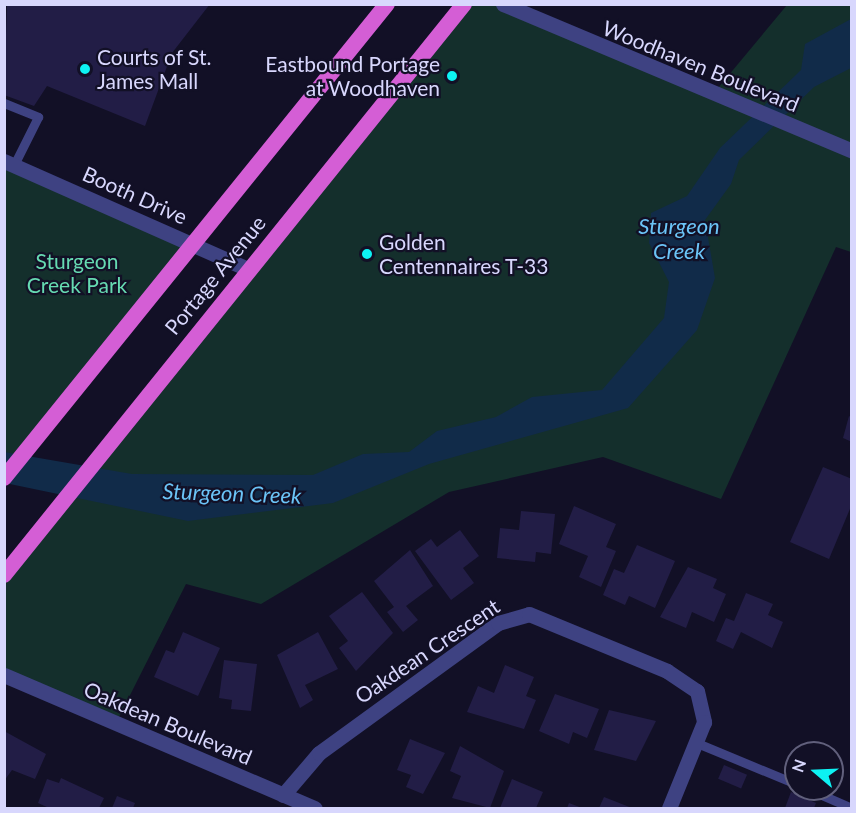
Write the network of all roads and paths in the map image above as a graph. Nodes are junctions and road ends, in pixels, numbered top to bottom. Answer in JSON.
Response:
{"nodes":[{"id":1,"x":387,"y":4,"type":"edge"},
{"id":2,"x":464,"y":4,"type":"edge"},
{"id":3,"x":503,"y":4,"type":"edge"},
{"id":4,"x":4,"y":103,"type":"edge"},
{"id":5,"x":852,"y":151,"type":"edge"},
{"id":6,"x":9,"y":163,"type":"edge"},
{"id":7,"x":195,"y":244,"type":"junction"},
{"id":8,"x":248,"y":270,"type":"junction"},
{"id":9,"x":4,"y":478,"type":"edge"},
{"id":10,"x":5,"y":574,"type":"edge"},
{"id":11,"x":4,"y":675,"type":"edge"},
{"id":12,"x":697,"y":743,"type":"junction"},
{"id":13,"x":784,"y":779,"type":"edge"},
{"id":14,"x":283,"y":795,"type":"junction"},
{"id":15,"x":836,"y":801,"type":"edge"},
{"id":16,"x":315,"y":808,"type":"edge"},
{"id":17,"x":669,"y":808,"type":"edge"},
{"id":18,"x":852,"y":808,"type":"edge"}],
"edges":[{"from":1,"to":7,"type":"highway","name":"Portage Avenue"},
{"from":2,"to":8,"type":"highway","name":"Portage Avenue"},
{"from":3,"to":5,"type":"street","name":"Woodhaven Boulevard"},
{"from":4,"to":6,"type":"lane"},
{"from":6,"to":7,"type":"street","name":"Booth Drive"},
{"from":7,"to":8,"type":"street","name":"Booth Drive"},
{"from":7,"to":9,"type":"highway","name":"Portage Avenue"},
{"from":8,"to":10,"type":"highway","name":"Portage Avenue"},
{"from":11,"to":14,"type":"street","name":"Oakdean Boulevard"},
{"from":12,"to":13,"type":"lane"},
{"from":12,"to":14,"type":"street","name":"Oakdean Crescent"},
{"from":12,"to":17,"type":"street","name":"Oakdean Crescent"},
{"from":14,"to":16,"type":"street","name":"Oakdean Boulevard"},
{"from":15,"to":18,"type":"lane"}]}
